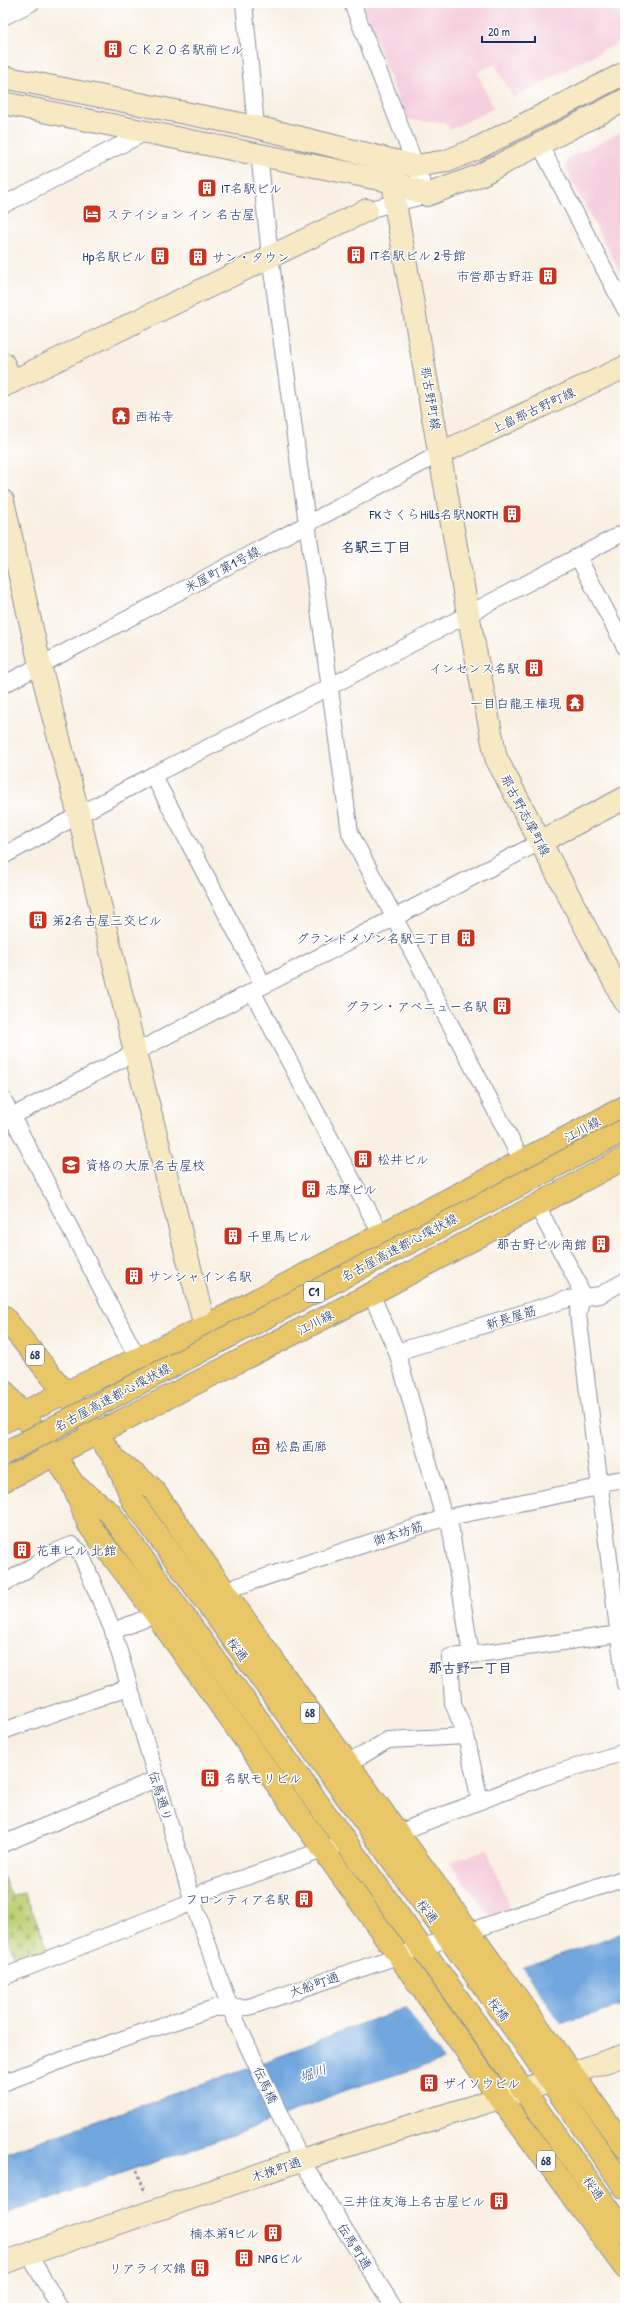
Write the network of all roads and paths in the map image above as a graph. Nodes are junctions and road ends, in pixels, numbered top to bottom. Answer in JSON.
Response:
{"nodes":[{"id":1,"x":30,"y":3,"type":"edge"},
{"id":2,"x":244,"y":3,"type":"edge"},
{"id":3,"x":352,"y":3,"type":"edge"},
{"id":4,"x":3,"y":17,"type":"edge"},
{"id":5,"x":625,"y":73,"type":"edge"},
{"id":6,"x":3,"y":77,"type":"edge"},
{"id":7,"x":625,"y":100,"type":"edge"},
{"id":8,"x":3,"y":103,"type":"edge"},
{"id":9,"x":256,"y":127,"type":"junction"},
{"id":10,"x":146,"y":132,"type":"junction"},
{"id":11,"x":539,"y":143,"type":"junction"},
{"id":12,"x":259,"y":153,"type":"junction"},
{"id":13,"x":415,"y":166,"type":"junction"},
{"id":14,"x":394,"y":192,"type":"junction"},
{"id":15,"x":427,"y":195,"type":"junction"},
{"id":16,"x":3,"y":205,"type":"edge"},
{"id":17,"x":367,"y":210,"type":"joint"},
{"id":18,"x":270,"y":256,"type":"junction"},
{"id":19,"x":625,"y":309,"type":"edge"},
{"id":20,"x":625,"y":367,"type":"edge"},
{"id":21,"x":6,"y":377,"type":"edge"},
{"id":22,"x":441,"y":453,"type":"junction"},
{"id":23,"x":3,"y":502,"type":"edge"},
{"id":24,"x":308,"y":523,"type":"junction"},
{"id":25,"x":625,"y":532,"type":"edge"},
{"id":26,"x":578,"y":558,"type":"junction"},
{"id":27,"x":468,"y":614,"type":"junction"},
{"id":28,"x":625,"y":647,"type":"edge"},
{"id":29,"x":40,"y":665,"type":"junction"},
{"id":30,"x":3,"y":684,"type":"edge"},
{"id":31,"x":329,"y":687,"type":"junction"},
{"id":32,"x":153,"y":775,"type":"junction"},
{"id":33,"x":625,"y":798,"type":"edge"},
{"id":34,"x":79,"y":816,"type":"junction"},
{"id":35,"x":540,"y":842,"type":"junction"},
{"id":36,"x":3,"y":856,"type":"edge"},
{"id":37,"x":394,"y":917,"type":"junction"},
{"id":38,"x":257,"y":988,"type":"junction"},
{"id":39,"x":625,"y":1002,"type":"edge"},
{"id":40,"x":135,"y":1052,"type":"junction"},
{"id":41,"x":3,"y":1099,"type":"edge"},
{"id":42,"x":625,"y":1107,"type":"edge"},
{"id":43,"x":8,"y":1118,"type":"edge"},
{"id":44,"x":625,"y":1130,"type":"edge"},
{"id":45,"x":625,"y":1158,"type":"edge"},
{"id":46,"x":522,"y":1161,"type":"junction"},
{"id":47,"x":536,"y":1204,"type":"junction"},
{"id":48,"x":382,"y":1236,"type":"junction"},
{"id":49,"x":625,"y":1281,"type":"edge"},
{"id":50,"x":370,"y":1294,"type":"junction"},
{"id":51,"x":582,"y":1297,"type":"junction"},
{"id":52,"x":3,"y":1316,"type":"edge"},
{"id":53,"x":205,"y":1327,"type":"junction"},
{"id":54,"x":397,"y":1352,"type":"junction"},
{"id":55,"x":138,"y":1359,"type":"junction"},
{"id":56,"x":3,"y":1390,"type":"edge"},
{"id":57,"x":66,"y":1394,"type":"junction"},
{"id":58,"x":9,"y":1414,"type":"edge"},
{"id":59,"x":95,"y":1433,"type":"junction"},
{"id":60,"x":3,"y":1454,"type":"edge"},
{"id":61,"x":54,"y":1454,"type":"junction"},
{"id":62,"x":116,"y":1460,"type":"junction"},
{"id":63,"x":3,"y":1480,"type":"edge"},
{"id":64,"x":625,"y":1480,"type":"edge"},
{"id":65,"x":73,"y":1484,"type":"junction"},
{"id":66,"x":599,"y":1485,"type":"junction"},
{"id":67,"x":444,"y":1518,"type":"junction"},
{"id":68,"x":3,"y":1584,"type":"edge"},
{"id":69,"x":224,"y":1591,"type":"junction"},
{"id":70,"x":202,"y":1598,"type":"junction"},
{"id":71,"x":177,"y":1606,"type":"junction"},
{"id":72,"x":621,"y":1614,"type":"edge"},
{"id":73,"x":156,"y":1615,"type":"junction"},
{"id":74,"x":113,"y":1631,"type":"junction"},
{"id":75,"x":618,"y":1634,"type":"junction"},
{"id":76,"x":471,"y":1655,"type":"junction"},
{"id":77,"x":625,"y":1684,"type":"edge"},
{"id":78,"x":129,"y":1687,"type":"junction"},
{"id":79,"x":3,"y":1731,"type":"edge"},
{"id":80,"x":466,"y":1736,"type":"junction"},
{"id":81,"x":625,"y":1752,"type":"edge"},
{"id":82,"x":346,"y":1762,"type":"junction"},
{"id":83,"x":326,"y":1770,"type":"junction"},
{"id":84,"x":156,"y":1779,"type":"junction"},
{"id":85,"x":480,"y":1801,"type":"junction"},
{"id":86,"x":398,"y":1834,"type":"junction"},
{"id":87,"x":346,"y":1842,"type":"junction"},
{"id":88,"x":3,"y":1844,"type":"edge"},
{"id":89,"x":379,"y":1844,"type":"junction"},
{"id":90,"x":323,"y":1851,"type":"junction"},
{"id":91,"x":625,"y":1878,"type":"edge"},
{"id":92,"x":193,"y":1902,"type":"junction"},
{"id":93,"x":469,"y":1931,"type":"junction"},
{"id":94,"x":447,"y":1938,"type":"junction"},
{"id":95,"x":422,"y":1946,"type":"junction"},
{"id":96,"x":398,"y":1955,"type":"junction"},
{"id":97,"x":3,"y":1977,"type":"edge"},
{"id":98,"x":478,"y":1980,"type":"joint"},
{"id":99,"x":452,"y":1989,"type":"joint"},
{"id":100,"x":230,"y":2008,"type":"junction"},
{"id":101,"x":521,"y":2038,"type":"joint"},
{"id":102,"x":493,"y":2046,"type":"joint"},
{"id":103,"x":249,"y":2050,"type":"joint"},
{"id":104,"x":625,"y":2055,"type":"edge"},
{"id":105,"x":572,"y":2072,"type":"junction"},
{"id":106,"x":550,"y":2080,"type":"junction"},
{"id":107,"x":3,"y":2083,"type":"edge"},
{"id":108,"x":523,"y":2090,"type":"junction"},
{"id":109,"x":499,"y":2098,"type":"junction"},
{"id":110,"x":283,"y":2121,"type":"joint"},
{"id":111,"x":625,"y":2147,"type":"edge"},
{"id":112,"x":301,"y":2160,"type":"junction"},
{"id":113,"x":138,"y":2170,"type":"dead end"},
{"id":114,"x":625,"y":2188,"type":"edge"},
{"id":115,"x":146,"y":2197,"type":"dead end"},
{"id":116,"x":625,"y":2232,"type":"edge"},
{"id":117,"x":28,"y":2253,"type":"junction"},
{"id":118,"x":3,"y":2262,"type":"edge"},
{"id":119,"x":625,"y":2268,"type":"edge"},
{"id":120,"x":60,"y":2308,"type":"edge"},
{"id":121,"x":394,"y":2308,"type":"edge"}],
"edges":[{"from":1,"to":4,"type":"street"},
{"from":2,"to":9,"type":"street"},
{"from":3,"to":13,"type":"street"},
{"from":5,"to":13,"type":"street"},
{"from":6,"to":9,"type":"street"},
{"from":7,"to":11,"type":"street"},
{"from":8,"to":10,"type":"street"},
{"from":9,"to":13,"type":"street"},
{"from":10,"to":12,"type":"street"},
{"from":10,"to":16,"type":"street"},
{"from":11,"to":15,"type":"street"},
{"from":11,"to":19,"type":"street"},
{"from":12,"to":14,"type":"street"},
{"from":12,"to":18,"type":"street"},
{"from":13,"to":14,"type":"street"},
{"from":13,"to":15,"type":"street"},
{"from":14,"to":15,"type":"street"},
{"from":14,"to":17,"type":"street"},
{"from":14,"to":22,"type":"street","name":"那古野町線"},
{"from":17,"to":18,"type":"street"},
{"from":18,"to":21,"type":"street"},
{"from":18,"to":24,"type":"street"},
{"from":20,"to":22,"type":"street","name":"上畠那古野町線"},
{"from":22,"to":24,"type":"street","name":"米屋町第1号線"},
{"from":22,"to":27,"type":"street","name":"那古野町線"},
{"from":23,"to":29,"type":"street"},
{"from":24,"to":29,"type":"street","name":"米屋町第1号線"},
{"from":24,"to":31,"type":"street"},
{"from":25,"to":26,"type":"street"},
{"from":26,"to":27,"type":"street"},
{"from":26,"to":28,"type":"street"},
{"from":27,"to":31,"type":"street"},
{"from":27,"to":35,"type":"street","name":"那古野志摩町線"},
{"from":29,"to":30,"type":"street","name":"米屋町第1号線"},
{"from":29,"to":34,"type":"street"},
{"from":31,"to":32,"type":"street"},
{"from":31,"to":37,"type":"street"},
{"from":32,"to":34,"type":"street"},
{"from":32,"to":38,"type":"street"},
{"from":33,"to":35,"type":"street"},
{"from":34,"to":36,"type":"street"},
{"from":34,"to":40,"type":"street"},
{"from":35,"to":37,"type":"street"},
{"from":35,"to":39,"type":"street","name":"那古野志摩町線"},
{"from":37,"to":38,"type":"street"},
{"from":37,"to":46,"type":"street"},
{"from":38,"to":40,"type":"street"},
{"from":38,"to":48,"type":"street"},
{"from":40,"to":43,"type":"street"},
{"from":40,"to":53,"type":"street"},
{"from":41,"to":43,"type":"street"},
{"from":42,"to":46,"type":"main road","name":"江川線"},
{"from":43,"to":55,"type":"street"},
{"from":44,"to":60,"type":"main road","name":"名古屋高速都心環状線","number":"C1","bridge":true},
{"from":45,"to":47,"type":"main road","name":"江川線"},
{"from":46,"to":48,"type":"main road","name":"江川線"},
{"from":47,"to":50,"type":"main road","name":"江川線"},
{"from":47,"to":51,"type":"street"},
{"from":48,"to":53,"type":"main road","name":"江川線"},
{"from":49,"to":51,"type":"street","name":"新長屋筋"},
{"from":50,"to":54,"type":"street"},
{"from":50,"to":59,"type":"main road","name":"江川線"},
{"from":51,"to":54,"type":"street","name":"新長屋筋"},
{"from":51,"to":66,"type":"street"},
{"from":52,"to":57,"type":"main road","name":"桜通","number":"68"},
{"from":53,"to":55,"type":"main road","name":"江川線"},
{"from":54,"to":67,"type":"street"},
{"from":55,"to":57,"type":"main road","name":"江川線"},
{"from":56,"to":58,"type":"main road","name":"桜通","number":"68"},
{"from":57,"to":58,"type":"main road","name":"江川線"},
{"from":57,"to":59,"type":"main road","name":"桜通","number":"68"},
{"from":58,"to":61,"type":"main road","name":"桜通","number":"68"},
{"from":59,"to":61,"type":"main road","name":"江川線"},
{"from":59,"to":62,"type":"main road","name":"桜通","number":"68"},
{"from":61,"to":63,"type":"main road","name":"江川線"},
{"from":61,"to":65,"type":"main road","name":"桜通","number":"68"},
{"from":62,"to":69,"type":"main road","number":"68"},
{"from":62,"to":70,"type":"main road","name":"桜通","number":"68"},
{"from":64,"to":66,"type":"street","name":"御本坊筋"},
{"from":65,"to":71,"type":"main road","name":"桜通","number":"68"},
{"from":65,"to":73,"type":"main road","number":"68"},
{"from":66,"to":67,"type":"street","name":"御本坊筋"},
{"from":66,"to":72,"type":"street"},
{"from":67,"to":69,"type":"street","name":"御本坊筋"},
{"from":67,"to":76,"type":"street"},
{"from":68,"to":74,"type":"street","name":"伝馬通り"},
{"from":69,"to":70,"type":"street","name":"御本坊筋"},
{"from":69,"to":82,"type":"main road","number":"68"},
{"from":70,"to":83,"type":"main road","name":"桜通","number":"68"},
{"from":71,"to":73,"type":"street"},
{"from":71,"to":87,"type":"main road","name":"桜通","number":"68"},
{"from":72,"to":75,"type":"street"},
{"from":73,"to":74,"type":"street"},
{"from":73,"to":90,"type":"main road","number":"68"},
{"from":74,"to":78,"type":"street","name":"伝馬通り"},
{"from":75,"to":76,"type":"street"},
{"from":75,"to":77,"type":"street"},
{"from":76,"to":80,"type":"street"},
{"from":78,"to":79,"type":"street"},
{"from":78,"to":84,"type":"street","name":"伝馬通り"},
{"from":80,"to":82,"type":"street"},
{"from":80,"to":85,"type":"street"},
{"from":81,"to":85,"type":"street"},
{"from":82,"to":83,"type":"street"},
{"from":82,"to":86,"type":"main road","number":"68"},
{"from":83,"to":89,"type":"main road","name":"桜通","number":"68"},
{"from":84,"to":88,"type":"street"},
{"from":84,"to":92,"type":"street","name":"伝馬通り"},
{"from":85,"to":86,"type":"street"},
{"from":86,"to":89,"type":"street"},
{"from":86,"to":93,"type":"main road","number":"68"},
{"from":87,"to":90,"type":"street"},
{"from":87,"to":95,"type":"main road","name":"桜通","number":"68"},
{"from":89,"to":94,"type":"main road","name":"桜通","number":"68"},
{"from":90,"to":92,"type":"street"},
{"from":90,"to":96,"type":"main road","number":"68"},
{"from":91,"to":93,"type":"street","name":"大船町通"},
{"from":92,"to":97,"type":"street"},
{"from":92,"to":100,"type":"street","name":"伝馬通り"},
{"from":93,"to":94,"type":"street","name":"大船町通"},
{"from":93,"to":105,"type":"main road","number":"68"},
{"from":94,"to":95,"type":"street","name":"大船町通"},
{"from":94,"to":98,"type":"main road","name":"桜通","number":"68"},
{"from":95,"to":96,"type":"street","name":"大船町通"},
{"from":95,"to":99,"type":"main road","name":"桜通","number":"68"},
{"from":96,"to":100,"type":"street","name":"大船町通"},
{"from":96,"to":109,"type":"main road","number":"68"},
{"from":98,"to":101,"type":"main road","name":"桜橋","number":"68"},
{"from":99,"to":102,"type":"main road","name":"桜橋","number":"68"},
{"from":100,"to":103,"type":"street","name":"伝馬通り"},
{"from":100,"to":107,"type":"street","name":"大船町通"},
{"from":101,"to":106,"type":"main road","name":"桜通","number":"68"},
{"from":102,"to":108,"type":"main road","name":"桜通","number":"68"},
{"from":103,"to":110,"type":"street","name":"伝馬橋"},
{"from":104,"to":105,"type":"street","name":"木挽町通"},
{"from":105,"to":106,"type":"street","name":"木挽町通"},
{"from":105,"to":111,"type":"main road","number":"68"},
{"from":106,"to":108,"type":"street","name":"木挽町通"},
{"from":106,"to":114,"type":"main road","name":"桜通","number":"68"},
{"from":108,"to":109,"type":"street","name":"木挽町通"},
{"from":108,"to":116,"type":"main road","name":"桜通","number":"68"},
{"from":109,"to":112,"type":"street","name":"木挽町通"},
{"from":109,"to":119,"type":"main road","number":"68"},
{"from":110,"to":112,"type":"street","name":"伝馬町通"},
{"from":112,"to":117,"type":"street","name":"木挽町通"},
{"from":112,"to":121,"type":"street","name":"伝馬町通"},
{"from":113,"to":115,"type":"path"},
{"from":117,"to":118,"type":"street","name":"木挽町通"},
{"from":117,"to":120,"type":"street"}]}
